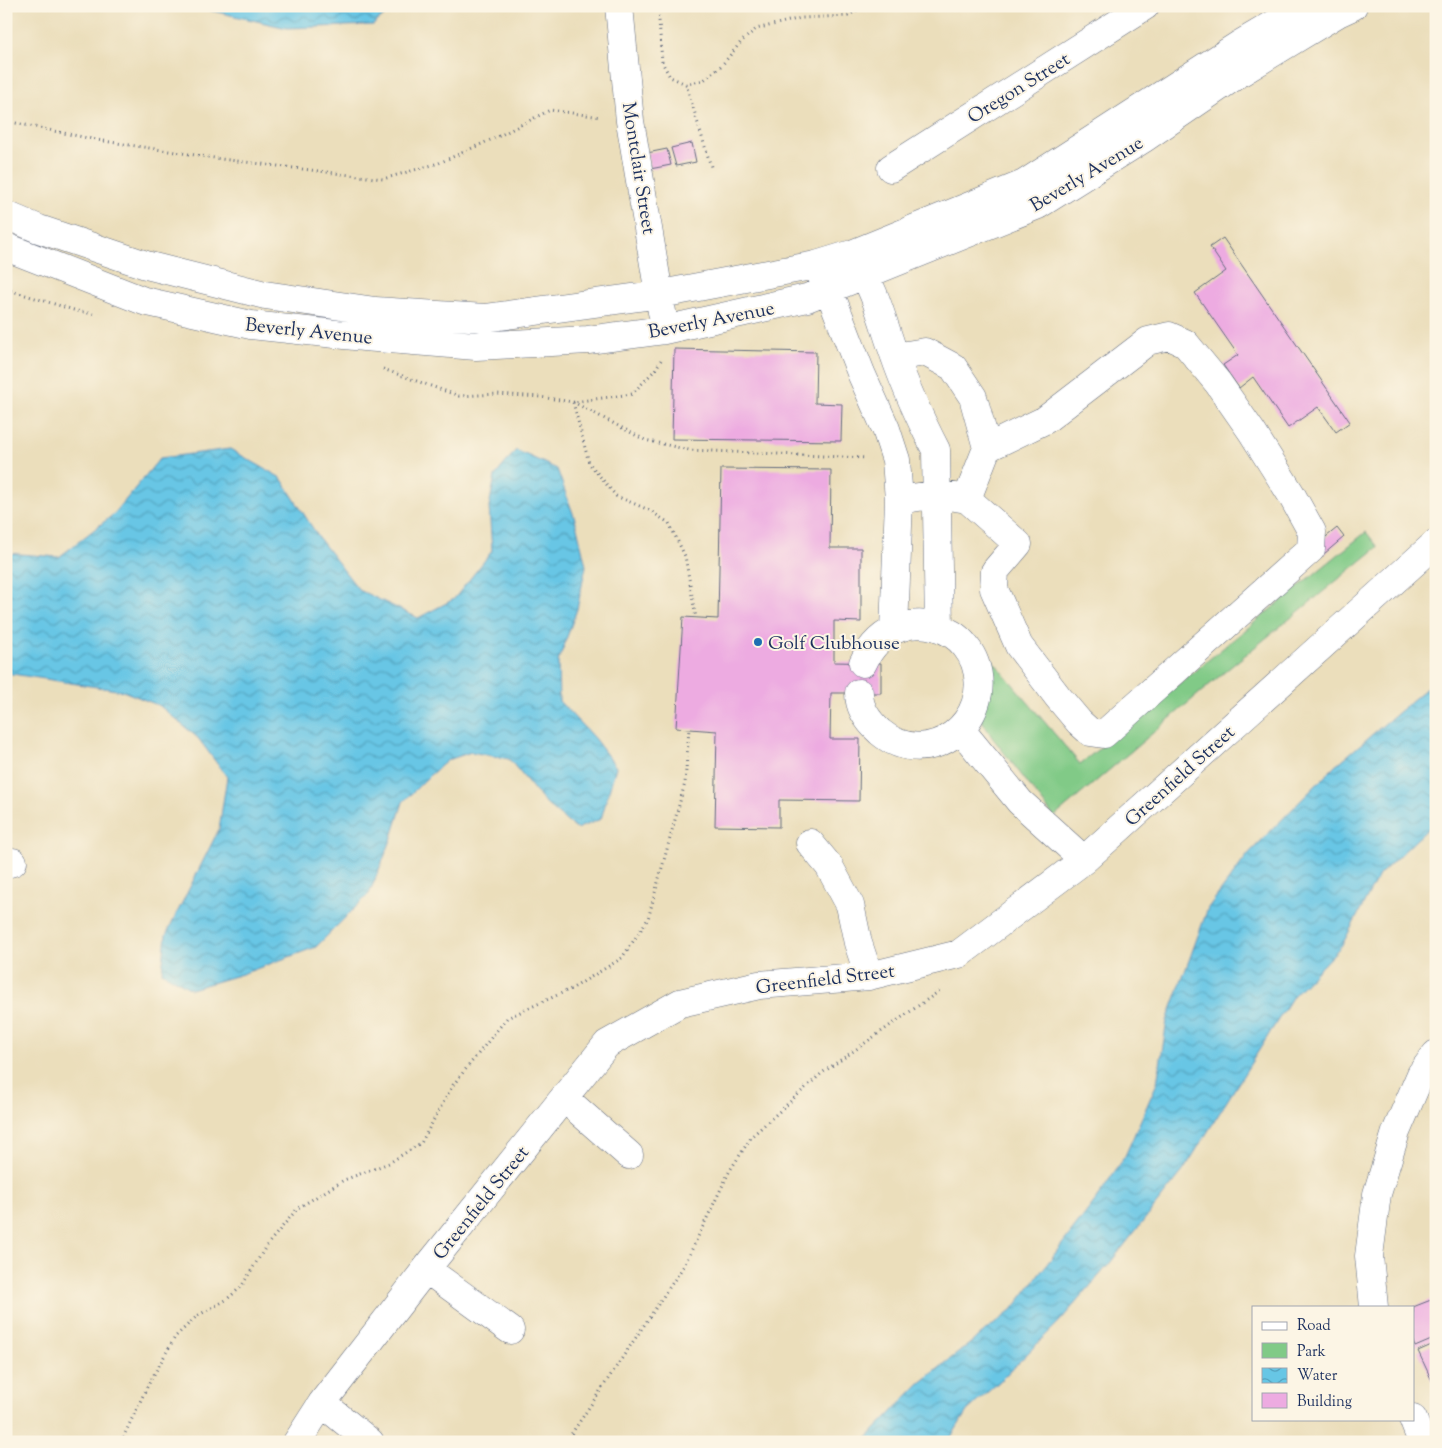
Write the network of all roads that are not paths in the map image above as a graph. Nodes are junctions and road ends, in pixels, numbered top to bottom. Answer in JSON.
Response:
{"nodes":[{"id":1,"x":620,"y":6,"type":"edge"},
{"id":2,"x":1145,"y":6,"type":"edge"},
{"id":3,"x":1304,"y":6,"type":"edge"},
{"id":4,"x":1353,"y":6,"type":"edge"},
{"id":5,"x":891,"y":168,"type":"dead end"},
{"id":6,"x":6,"y":215,"type":"edge"},
{"id":7,"x":6,"y":247,"type":"edge"},
{"id":8,"x":816,"y":265,"type":"junction"},
{"id":9,"x":859,"y":265,"type":"junction"},
{"id":10,"x":829,"y":290,"type":"junction"},
{"id":11,"x":660,"y":294,"type":"junction"},
{"id":12,"x":664,"y":343,"type":"junction"},
{"id":13,"x":895,"y":357,"type":"junction"},
{"id":14,"x":987,"y":448,"type":"junction"},
{"id":15,"x":938,"y":494,"type":"junction"},
{"id":16,"x":967,"y":499,"type":"junction"},
{"id":17,"x":899,"y":500,"type":"junction"},
{"id":18,"x":1436,"y":542,"type":"edge"},
{"id":19,"x":939,"y":628,"type":"junction"},
{"id":20,"x":894,"y":630,"type":"junction"},
{"id":21,"x":862,"y":663,"type":"dead end"},
{"id":22,"x":859,"y":693,"type":"dead end"},
{"id":23,"x":960,"y":730,"type":"junction"},
{"id":24,"x":810,"y":843,"type":"dead end"},
{"id":25,"x":1084,"y":860,"type":"junction"},
{"id":26,"x":869,"y":976,"type":"junction"},
{"id":27,"x":1436,"y":1054,"type":"edge"},
{"id":28,"x":564,"y":1098,"type":"junction"},
{"id":29,"x":629,"y":1155,"type":"dead end"},
{"id":30,"x":426,"y":1269,"type":"junction"},
{"id":31,"x":1374,"y":1306,"type":"edge"},
{"id":32,"x":510,"y":1330,"type":"dead end"},
{"id":33,"x":322,"y":1403,"type":"junction"},
{"id":34,"x":1413,"y":1420,"type":"edge"},
{"id":35,"x":297,"y":1442,"type":"edge"},
{"id":36,"x":370,"y":1442,"type":"edge"},
{"id":37,"x":1422,"y":1442,"type":"edge"}],
"edges":[{"from":1,"to":11,"type":"street","name":"Montclair Street"},
{"from":2,"to":5,"type":"street","name":"Oregon Street"},
{"from":3,"to":9,"type":"street","name":"Beverly Avenue"},
{"from":4,"to":9,"type":"street","name":"Beverly Avenue"},
{"from":6,"to":11,"type":"street","name":"Beverly Avenue"},
{"from":7,"to":12,"type":"street","name":"Beverly Avenue"},
{"from":8,"to":9,"type":"street","name":"Beverly Avenue"},
{"from":8,"to":10,"type":"street"},
{"from":8,"to":11,"type":"street","name":"Beverly Avenue"},
{"from":9,"to":10,"type":"street","name":"Beverly Avenue"},
{"from":9,"to":13,"type":"street"},
{"from":10,"to":12,"type":"street","name":"Beverly Avenue"},
{"from":10,"to":17,"type":"street"},
{"from":11,"to":12,"type":"street","name":"Montclair Street"},
{"from":13,"to":14,"type":"street"},
{"from":13,"to":15,"type":"street"},
{"from":14,"to":16,"type":"street"},
{"from":14,"to":16,"type":"street"},
{"from":15,"to":16,"type":"street"},
{"from":15,"to":17,"type":"street"},
{"from":15,"to":19,"type":"street"},
{"from":17,"to":20,"type":"street"},
{"from":18,"to":25,"type":"street","name":"Greenfield Street"},
{"from":19,"to":20,"type":"street"},
{"from":19,"to":23,"type":"street"},
{"from":20,"to":21,"type":"street"},
{"from":22,"to":23,"type":"street"},
{"from":23,"to":25,"type":"street"},
{"from":24,"to":26,"type":"street"},
{"from":25,"to":26,"type":"street","name":"Greenfield Street"},
{"from":26,"to":28,"type":"street","name":"Greenfield Street"},
{"from":27,"to":31,"type":"street"},
{"from":28,"to":29,"type":"street"},
{"from":28,"to":30,"type":"street","name":"Greenfield Street"},
{"from":30,"to":32,"type":"street"},
{"from":30,"to":33,"type":"street","name":"Greenfield Street"},
{"from":33,"to":35,"type":"street","name":"Greenfield Street"},
{"from":33,"to":36,"type":"street"},
{"from":34,"to":37,"type":"street"}]}
